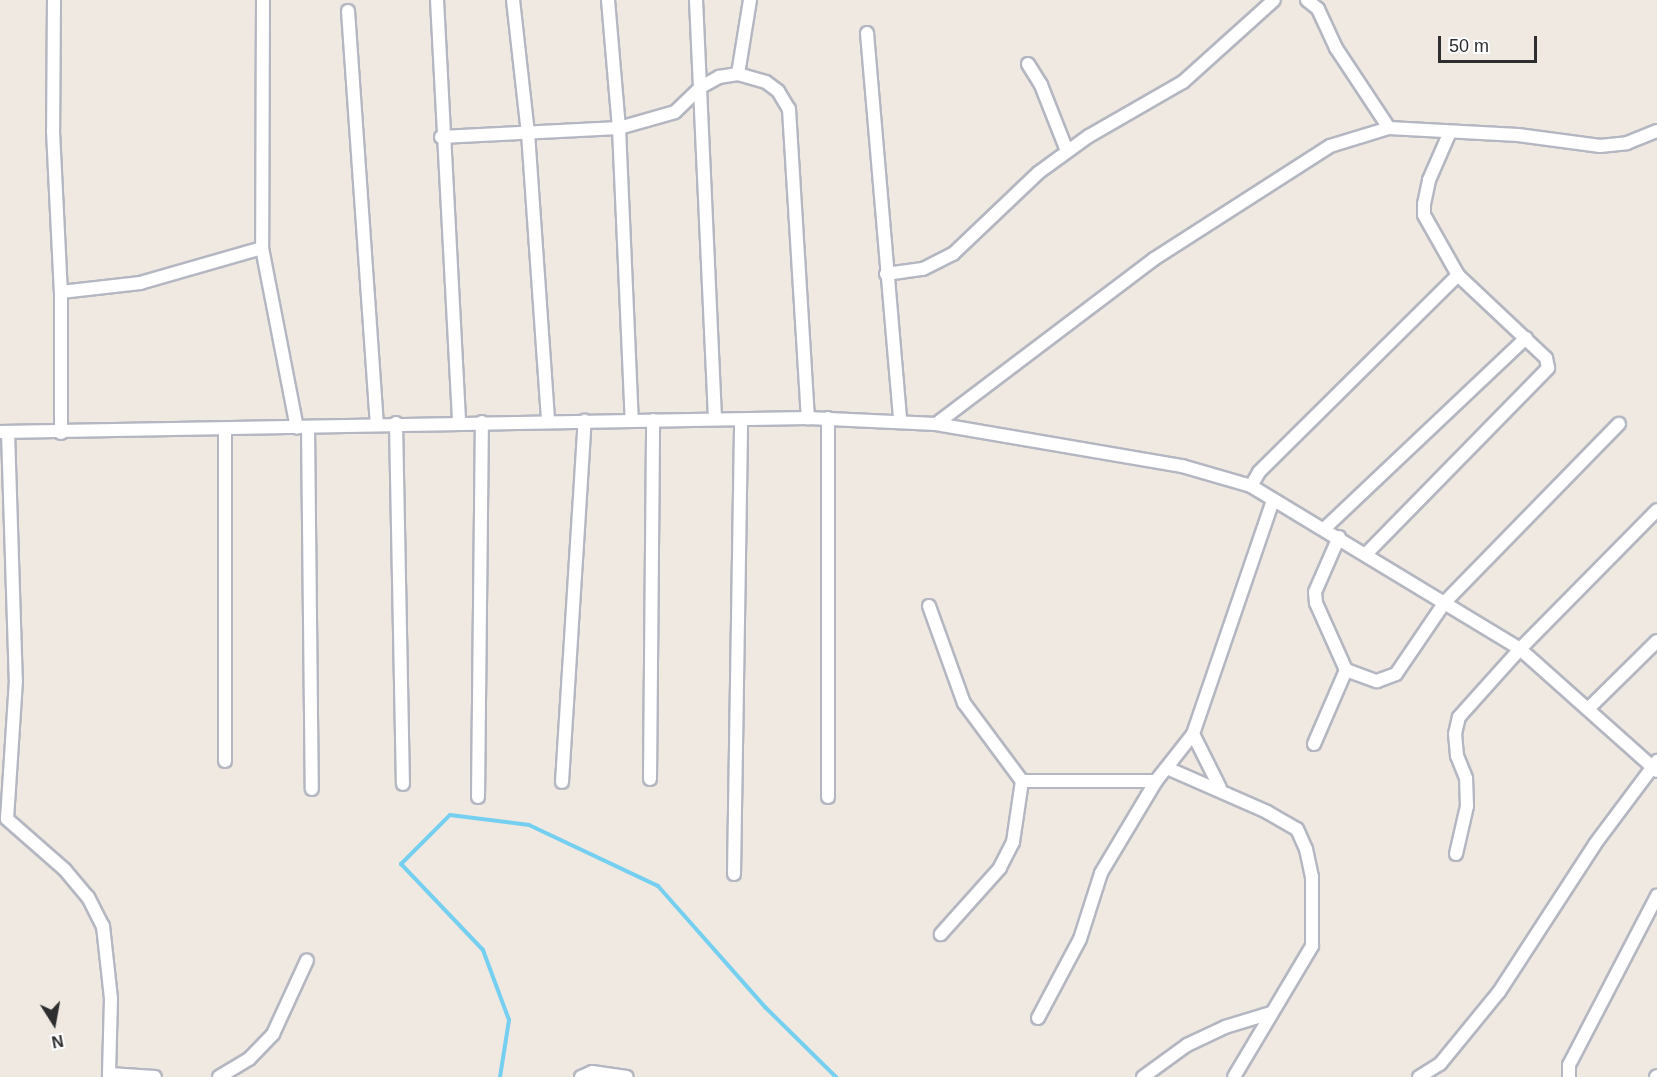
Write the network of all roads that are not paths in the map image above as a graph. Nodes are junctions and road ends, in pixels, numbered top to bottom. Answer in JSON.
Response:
{"nodes":[{"id":1,"x":54,"y":0,"type":"edge"},
{"id":2,"x":263,"y":0,"type":"edge"},
{"id":3,"x":437,"y":0,"type":"edge"},
{"id":4,"x":513,"y":0,"type":"edge"},
{"id":5,"x":608,"y":0,"type":"edge"},
{"id":6,"x":696,"y":0,"type":"edge"},
{"id":7,"x":750,"y":0,"type":"edge"},
{"id":8,"x":1274,"y":0,"type":"edge"},
{"id":9,"x":1308,"y":0,"type":"edge"},
{"id":10,"x":348,"y":11,"type":"dead end"},
{"id":11,"x":867,"y":33,"type":"dead end"},
{"id":12,"x":1028,"y":64,"type":"dead end"},
{"id":13,"x":738,"y":74,"type":"junction"},
{"id":14,"x":701,"y":87,"type":"junction"},
{"id":15,"x":619,"y":128,"type":"junction"},
{"id":16,"x":1389,"y":128,"type":"junction"},
{"id":17,"x":1657,"y":131,"type":"edge"},
{"id":18,"x":1450,"y":132,"type":"junction"},
{"id":19,"x":528,"y":133,"type":"junction"},
{"id":20,"x":441,"y":137,"type":"junction"},
{"id":21,"x":1067,"y":151,"type":"junction"},
{"id":22,"x":262,"y":248,"type":"junction"},
{"id":23,"x":886,"y":274,"type":"junction"},
{"id":24,"x":1458,"y":275,"type":"junction"},
{"id":25,"x":61,"y":292,"type":"junction"},
{"id":26,"x":1526,"y":338,"type":"junction"},
{"id":27,"x":714,"y":418,"type":"junction"},
{"id":28,"x":808,"y":418,"type":"junction"},
{"id":29,"x":828,"y":418,"type":"junction"},
{"id":30,"x":548,"y":420,"type":"junction"},
{"id":31,"x":632,"y":420,"type":"junction"},
{"id":32,"x":653,"y":420,"type":"junction"},
{"id":33,"x":741,"y":420,"type":"junction"},
{"id":34,"x":900,"y":420,"type":"junction"},
{"id":35,"x":585,"y":421,"type":"junction"},
{"id":36,"x":459,"y":422,"type":"junction"},
{"id":37,"x":482,"y":422,"type":"junction"},
{"id":38,"x":396,"y":423,"type":"junction"},
{"id":39,"x":377,"y":424,"type":"junction"},
{"id":40,"x":936,"y":424,"type":"junction"},
{"id":41,"x":1619,"y":424,"type":"dead end"},
{"id":42,"x":303,"y":428,"type":"junction"},
{"id":43,"x":225,"y":430,"type":"junction"},
{"id":44,"x":4,"y":432,"type":"edge"},
{"id":45,"x":61,"y":433,"type":"junction"},
{"id":46,"x":1251,"y":486,"type":"junction"},
{"id":47,"x":1273,"y":500,"type":"junction"},
{"id":48,"x":1657,"y":510,"type":"edge"},
{"id":49,"x":1324,"y":529,"type":"junction"},
{"id":50,"x":1339,"y":537,"type":"junction"},
{"id":51,"x":1367,"y":553,"type":"junction"},
{"id":52,"x":1445,"y":602,"type":"junction"},
{"id":53,"x":929,"y":606,"type":"dead end"},
{"id":54,"x":1657,"y":641,"type":"edge"},
{"id":55,"x":1520,"y":649,"type":"junction"},
{"id":56,"x":1346,"y":670,"type":"junction"},
{"id":57,"x":1588,"y":709,"type":"junction"},
{"id":58,"x":1193,"y":734,"type":"junction"},
{"id":59,"x":1314,"y":744,"type":"dead end"},
{"id":60,"x":225,"y":761,"type":"dead end"},
{"id":61,"x":1655,"y":767,"type":"edge"},
{"id":62,"x":1167,"y":768,"type":"junction"},
{"id":63,"x":650,"y":779,"type":"dead end"},
{"id":64,"x":1022,"y":781,"type":"junction"},
{"id":65,"x":1156,"y":781,"type":"junction"},
{"id":66,"x":562,"y":782,"type":"dead end"},
{"id":67,"x":403,"y":784,"type":"dead end"},
{"id":68,"x":1220,"y":788,"type":"junction"},
{"id":69,"x":312,"y":789,"type":"dead end"},
{"id":70,"x":478,"y":797,"type":"dead end"},
{"id":71,"x":828,"y":797,"type":"dead end"},
{"id":72,"x":1456,"y":854,"type":"dead end"},
{"id":73,"x":734,"y":874,"type":"dead end"},
{"id":74,"x":1657,"y":896,"type":"edge"},
{"id":75,"x":941,"y":934,"type":"dead end"},
{"id":76,"x":307,"y":960,"type":"dead end"},
{"id":77,"x":1271,"y":1013,"type":"junction"},
{"id":78,"x":1038,"y":1018,"type":"dead end"},
{"id":79,"x":1441,"y":1071,"type":"edge"},
{"id":80,"x":109,"y":1075,"type":"edge"},
{"id":81,"x":155,"y":1077,"type":"edge"},
{"id":82,"x":219,"y":1077,"type":"edge"},
{"id":83,"x":580,"y":1077,"type":"edge"},
{"id":84,"x":627,"y":1077,"type":"edge"},
{"id":85,"x":1143,"y":1077,"type":"edge"},
{"id":86,"x":1233,"y":1077,"type":"edge"},
{"id":87,"x":1419,"y":1077,"type":"edge"},
{"id":88,"x":1569,"y":1077,"type":"edge"}],
"edges":[{"from":1,"to":25,"type":"street"},
{"from":2,"to":22,"type":"street"},
{"from":3,"to":20,"type":"street"},
{"from":4,"to":19,"type":"street"},
{"from":5,"to":15,"type":"street"},
{"from":6,"to":14,"type":"street"},
{"from":7,"to":13,"type":"street"},
{"from":8,"to":21,"type":"street"},
{"from":9,"to":16,"type":"street"},
{"from":10,"to":39,"type":"street"},
{"from":11,"to":23,"type":"street"},
{"from":12,"to":21,"type":"street"},
{"from":13,"to":14,"type":"street"},
{"from":13,"to":28,"type":"street"},
{"from":14,"to":15,"type":"street"},
{"from":14,"to":27,"type":"street"},
{"from":15,"to":19,"type":"street"},
{"from":15,"to":31,"type":"street"},
{"from":16,"to":18,"type":"street"},
{"from":16,"to":40,"type":"street"},
{"from":17,"to":18,"type":"street"},
{"from":18,"to":24,"type":"street"},
{"from":19,"to":20,"type":"street"},
{"from":19,"to":30,"type":"street"},
{"from":20,"to":36,"type":"street"},
{"from":21,"to":23,"type":"street"},
{"from":22,"to":25,"type":"street"},
{"from":22,"to":42,"type":"street"},
{"from":23,"to":34,"type":"street"},
{"from":24,"to":26,"type":"street"},
{"from":24,"to":46,"type":"street"},
{"from":25,"to":45,"type":"street"},
{"from":26,"to":49,"type":"street"},
{"from":26,"to":51,"type":"street"},
{"from":27,"to":32,"type":"street"},
{"from":27,"to":33,"type":"street"},
{"from":28,"to":29,"type":"street"},
{"from":28,"to":33,"type":"street"},
{"from":29,"to":34,"type":"street"},
{"from":29,"to":71,"type":"street"},
{"from":30,"to":35,"type":"street"},
{"from":30,"to":37,"type":"street"},
{"from":31,"to":32,"type":"street"},
{"from":31,"to":35,"type":"street"},
{"from":32,"to":63,"type":"street"},
{"from":33,"to":73,"type":"street"},
{"from":34,"to":40,"type":"street"},
{"from":35,"to":66,"type":"street"},
{"from":36,"to":37,"type":"street"},
{"from":36,"to":38,"type":"street"},
{"from":37,"to":70,"type":"street"},
{"from":38,"to":39,"type":"street"},
{"from":38,"to":67,"type":"street"},
{"from":39,"to":42,"type":"street"},
{"from":40,"to":46,"type":"street"},
{"from":41,"to":52,"type":"street"},
{"from":42,"to":43,"type":"street"},
{"from":42,"to":69,"type":"street"},
{"from":43,"to":45,"type":"street"},
{"from":43,"to":60,"type":"street"},
{"from":44,"to":45,"type":"street"},
{"from":44,"to":80,"type":"street"},
{"from":46,"to":47,"type":"street"},
{"from":47,"to":49,"type":"street"},
{"from":47,"to":58,"type":"street"},
{"from":48,"to":55,"type":"street"},
{"from":49,"to":50,"type":"street"},
{"from":50,"to":51,"type":"street"},
{"from":50,"to":56,"type":"street"},
{"from":51,"to":52,"type":"street"},
{"from":52,"to":55,"type":"street"},
{"from":52,"to":56,"type":"street"},
{"from":53,"to":64,"type":"street"},
{"from":54,"to":57,"type":"street"},
{"from":55,"to":57,"type":"street"},
{"from":55,"to":72,"type":"street"},
{"from":56,"to":59,"type":"street"},
{"from":57,"to":61,"type":"street"},
{"from":58,"to":62,"type":"street"},
{"from":58,"to":68,"type":"street"},
{"from":61,"to":79,"type":"street"},
{"from":62,"to":65,"type":"street"},
{"from":62,"to":68,"type":"street"},
{"from":64,"to":65,"type":"street"},
{"from":64,"to":75,"type":"street"},
{"from":65,"to":78,"type":"street"},
{"from":68,"to":77,"type":"street"},
{"from":74,"to":88,"type":"street"},
{"from":76,"to":82,"type":"street"},
{"from":77,"to":85,"type":"street"},
{"from":77,"to":86,"type":"street"},
{"from":79,"to":87,"type":"street"},
{"from":80,"to":81,"type":"street"},
{"from":83,"to":84,"type":"street"}]}
